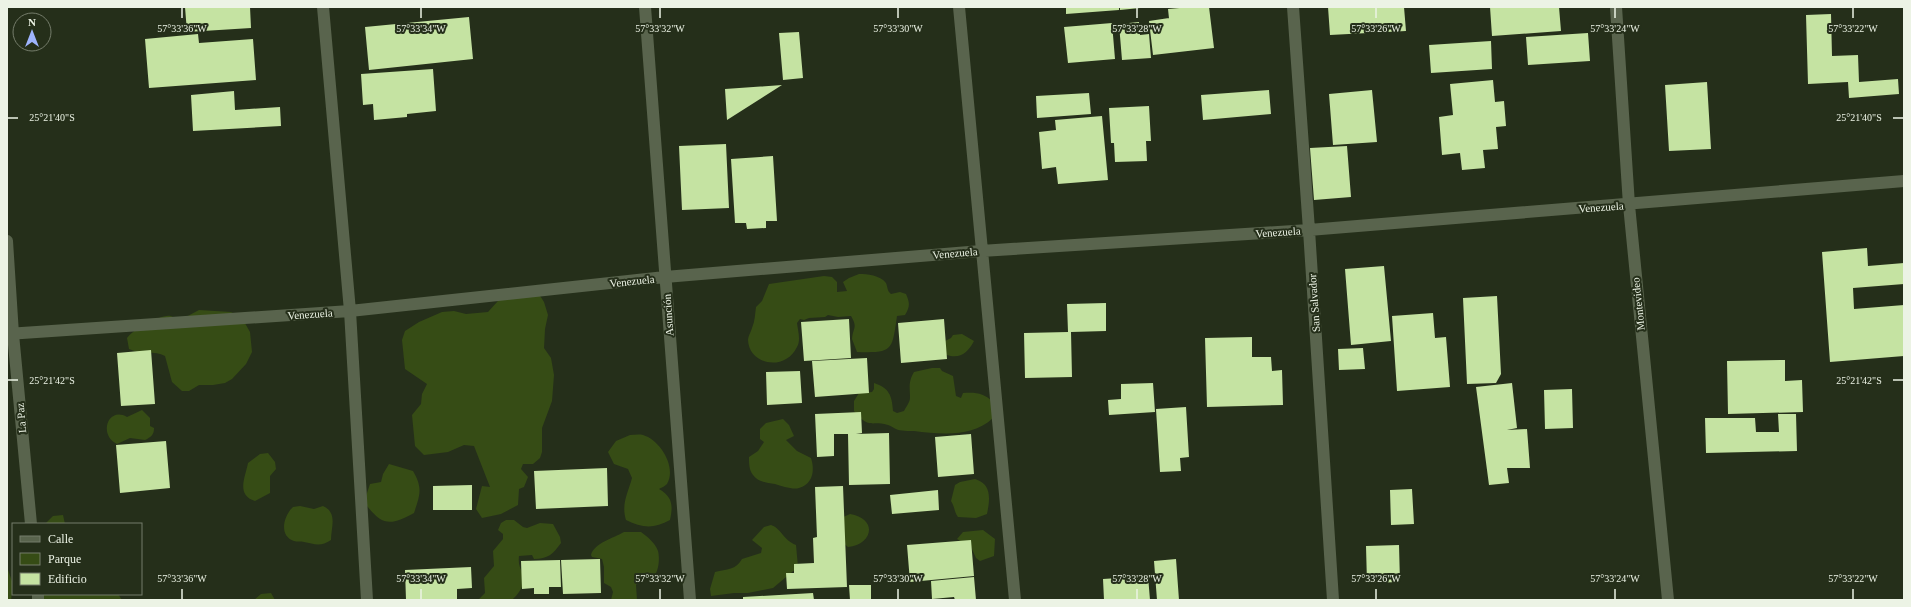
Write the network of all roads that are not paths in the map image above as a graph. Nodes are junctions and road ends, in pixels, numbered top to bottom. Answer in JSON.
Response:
{"nodes":[{"id":1,"x":324,"y":7,"type":"edge"},
{"id":2,"x":645,"y":7,"type":"edge"},
{"id":3,"x":959,"y":7,"type":"edge"},
{"id":4,"x":1292,"y":7,"type":"edge"},
{"id":5,"x":1616,"y":7,"type":"edge"},
{"id":6,"x":1904,"y":181,"type":"edge"},
{"id":7,"x":1629,"y":205,"type":"junction"},
{"id":8,"x":1309,"y":230,"type":"junction"},
{"id":9,"x":7,"y":241,"type":"edge"},
{"id":10,"x":981,"y":251,"type":"junction"},
{"id":11,"x":666,"y":277,"type":"junction"},
{"id":12,"x":350,"y":311,"type":"junction"},
{"id":13,"x":10,"y":334,"type":"edge"},
{"id":14,"x":31,"y":523,"type":"edge"},
{"id":15,"x":367,"y":600,"type":"edge"},
{"id":16,"x":690,"y":600,"type":"edge"},
{"id":17,"x":1015,"y":600,"type":"edge"},
{"id":18,"x":1333,"y":600,"type":"edge"},
{"id":19,"x":1668,"y":600,"type":"edge"}],
"edges":[{"from":1,"to":12,"type":"street"},
{"from":2,"to":11,"type":"street","name":"Asunción"},
{"from":3,"to":10,"type":"street"},
{"from":4,"to":8,"type":"street","name":"San Salvador"},
{"from":5,"to":7,"type":"street","name":"Montevideo"},
{"from":6,"to":7,"type":"street","name":"Venezuela"},
{"from":7,"to":8,"type":"street","name":"Venezuela"},
{"from":7,"to":19,"type":"street","name":"Montevideo"},
{"from":8,"to":10,"type":"street","name":"Venezuela"},
{"from":8,"to":18,"type":"street","name":"San Salvador"},
{"from":9,"to":13,"type":"street","name":"La Paz"},
{"from":10,"to":11,"type":"street","name":"Venezuela"},
{"from":10,"to":17,"type":"street"},
{"from":11,"to":12,"type":"street","name":"Venezuela"},
{"from":11,"to":16,"type":"street","name":"Asunción"},
{"from":12,"to":13,"type":"street","name":"Venezuela"},
{"from":12,"to":15,"type":"street"},
{"from":13,"to":14,"type":"street","name":"La Paz"}]}
